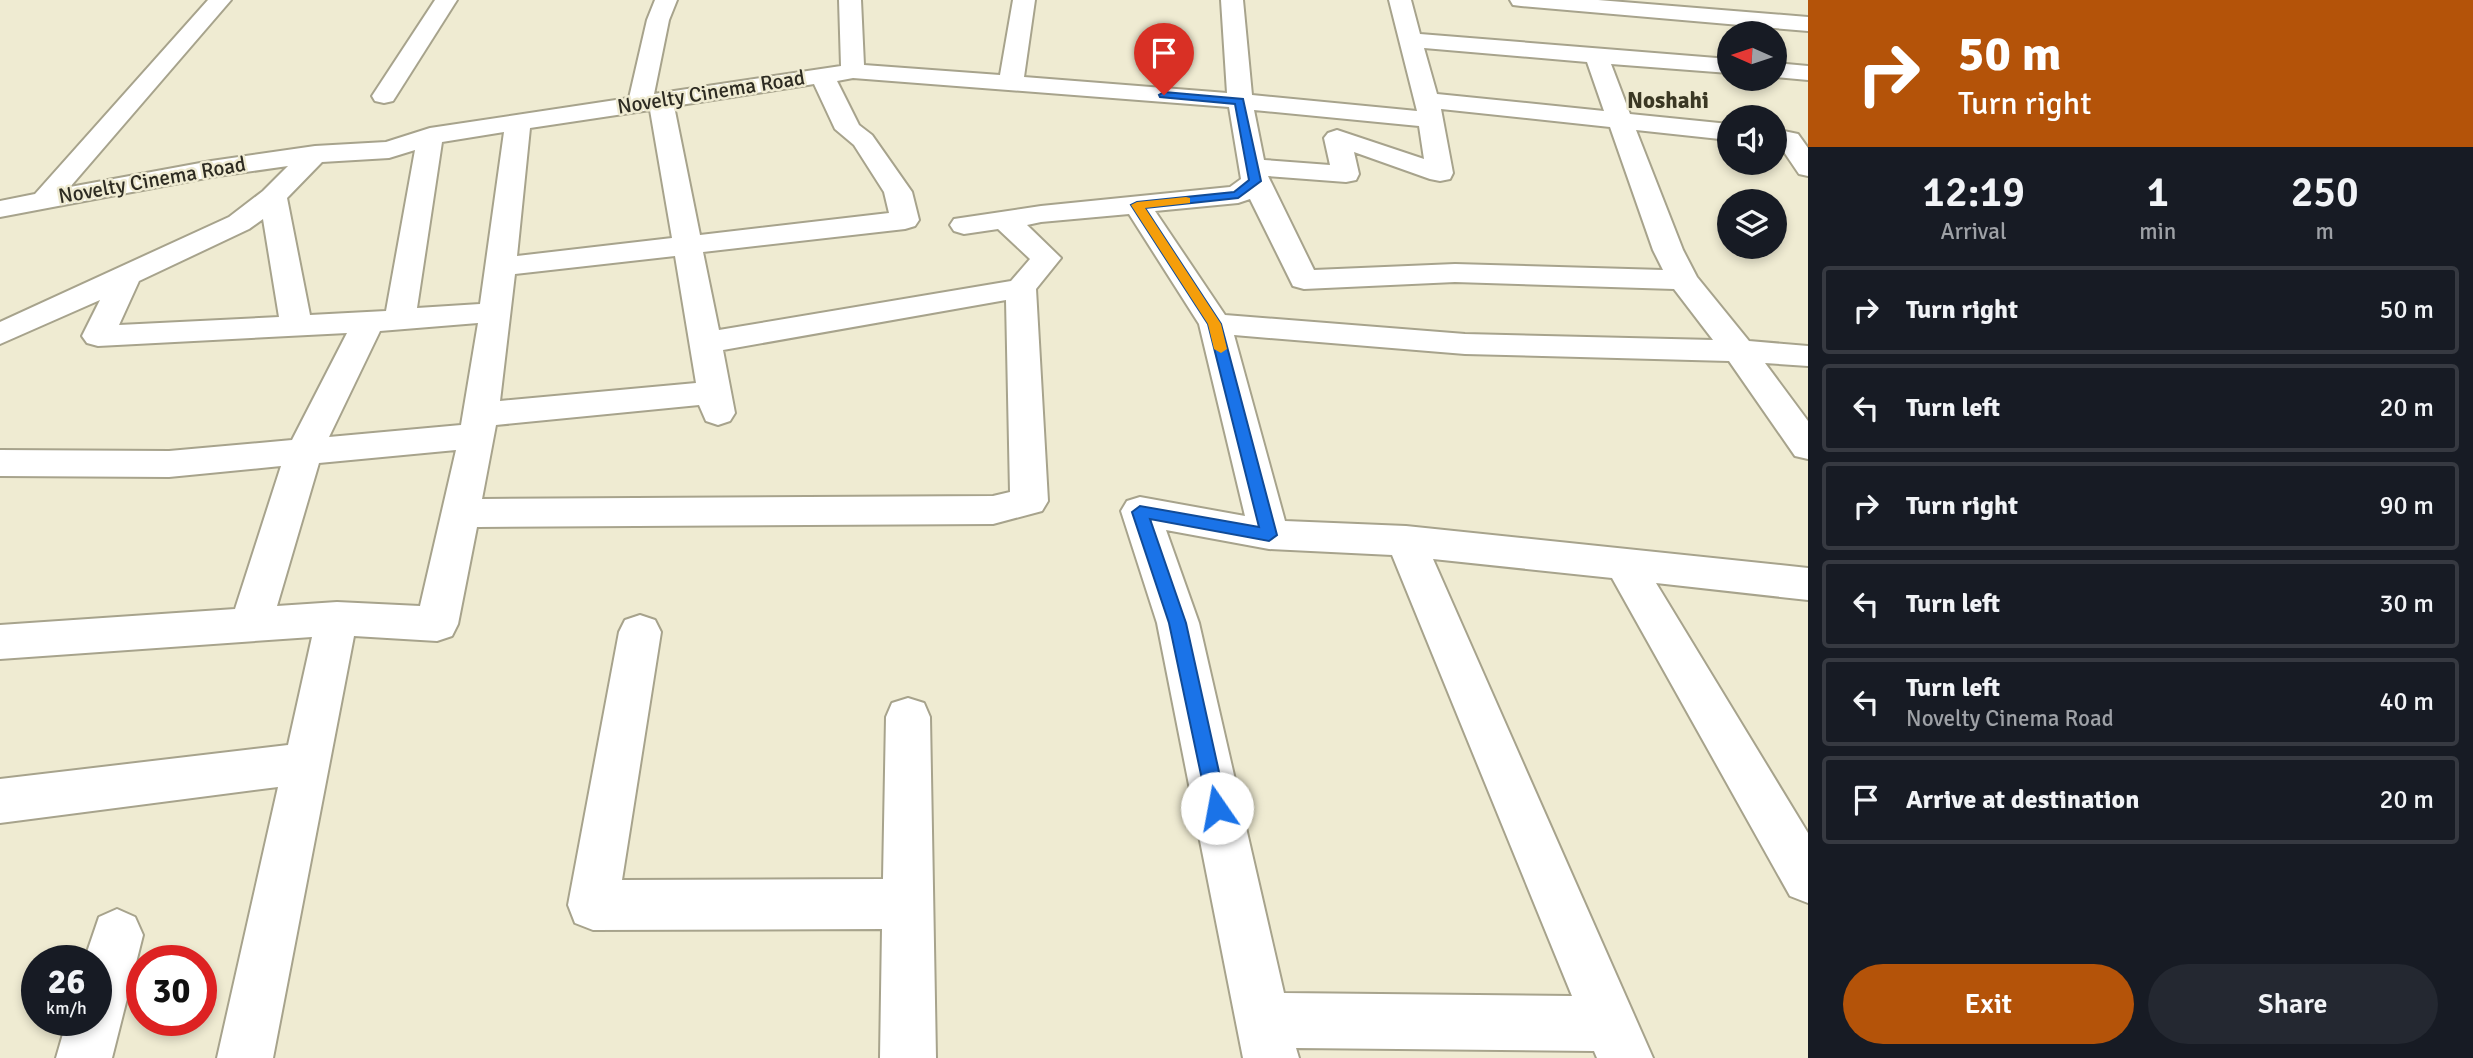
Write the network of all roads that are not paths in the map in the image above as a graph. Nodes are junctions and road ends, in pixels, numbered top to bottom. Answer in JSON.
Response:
{"nodes":[{"id":1,"x":220,"y":0,"type":"edge"},
{"id":2,"x":446,"y":0,"type":"edge"},
{"id":3,"x":666,"y":0,"type":"edge"},
{"id":4,"x":850,"y":0,"type":"edge"},
{"id":5,"x":1024,"y":0,"type":"edge"},
{"id":6,"x":1232,"y":0,"type":"edge"},
{"id":7,"x":1401,"y":0,"type":"edge"},
{"id":8,"x":1521,"y":0,"type":"edge"},
{"id":9,"x":1808,"y":24,"type":"edge"},
{"id":10,"x":1412,"y":40,"type":"junction"},
{"id":11,"x":1596,"y":56,"type":"junction"},
{"id":12,"x":1717,"y":65,"type":"edge"},
{"id":13,"x":853,"y":71,"type":"junction"},
{"id":14,"x":1787,"y":71,"type":"edge"},
{"id":15,"x":1808,"y":73,"type":"edge"},
{"id":16,"x":822,"y":75,"type":"junction"},
{"id":17,"x":1011,"y":83,"type":"junction"},
{"id":18,"x":384,"y":96,"type":"dead end"},
{"id":19,"x":1240,"y":101,"type":"junction"},
{"id":20,"x":651,"y":102,"type":"junction"},
{"id":21,"x":1428,"y":110,"type":"junction"},
{"id":22,"x":1619,"y":121,"type":"junction"},
{"id":23,"x":518,"y":122,"type":"junction"},
{"id":24,"x":1717,"y":131,"type":"edge"},
{"id":25,"x":430,"y":136,"type":"junction"},
{"id":26,"x":1787,"y":139,"type":"edge"},
{"id":27,"x":315,"y":154,"type":"junction"},
{"id":28,"x":1808,"y":167,"type":"edge"},
{"id":29,"x":1254,"y":174,"type":"junction"},
{"id":30,"x":273,"y":197,"type":"junction"},
{"id":31,"x":46,"y":198,"type":"junction"},
{"id":32,"x":1137,"y":205,"type":"junction"},
{"id":33,"x":0,"y":209,"type":"edge"},
{"id":34,"x":1004,"y":219,"type":"junction"},
{"id":35,"x":964,"y":225,"type":"dead end"},
{"id":36,"x":688,"y":246,"type":"junction"},
{"id":37,"x":501,"y":267,"type":"junction"},
{"id":38,"x":126,"y":276,"type":"junction"},
{"id":39,"x":1683,"y":281,"type":"junction"},
{"id":40,"x":1021,"y":288,"type":"junction"},
{"id":41,"x":495,"y":312,"type":"junction"},
{"id":42,"x":384,"y":321,"type":"junction"},
{"id":43,"x":1215,"y":324,"type":"junction"},
{"id":44,"x":296,"y":325,"type":"junction"},
{"id":45,"x":0,"y":334,"type":"edge"},
{"id":46,"x":705,"y":343,"type":"junction"},
{"id":47,"x":1739,"y":351,"type":"junction"},
{"id":48,"x":1808,"y":356,"type":"edge"},
{"id":49,"x":479,"y":425,"type":"junction"},
{"id":50,"x":1808,"y":447,"type":"edge"},
{"id":51,"x":304,"y":452,"type":"junction"},
{"id":52,"x":0,"y":463,"type":"edge"},
{"id":53,"x":460,"y":513,"type":"junction"},
{"id":54,"x":1269,"y":535,"type":"junction"},
{"id":55,"x":1406,"y":541,"type":"junction"},
{"id":56,"x":1624,"y":564,"type":"junction"},
{"id":57,"x":1808,"y":584,"type":"edge"},
{"id":58,"x":337,"y":619,"type":"junction"},
{"id":59,"x":250,"y":625,"type":"junction"},
{"id":60,"x":640,"y":632,"type":"dead end"},
{"id":61,"x":0,"y":642,"type":"edge"},
{"id":62,"x":908,"y":717,"type":"dead end"},
{"id":63,"x":308,"y":763,"type":"junction"},
{"id":64,"x":0,"y":801,"type":"edge"},
{"id":65,"x":1808,"y":880,"type":"edge"},
{"id":66,"x":908,"y":904,"type":"junction"},
{"id":67,"x":117,"y":935,"type":"dead end"},
{"id":68,"x":112,"y":953,"type":"edge"},
{"id":69,"x":90,"y":1036,"type":"edge"},
{"id":70,"x":1267,"y":1039,"type":"edge"},
{"id":71,"x":1618,"y":1041,"type":"edge"},
{"id":72,"x":84,"y":1058,"type":"edge"},
{"id":73,"x":246,"y":1058,"type":"edge"},
{"id":74,"x":908,"y":1058,"type":"edge"}],
"edges":[{"from":1,"to":31,"type":"street"},
{"from":2,"to":18,"type":"street"},
{"from":3,"to":20,"type":"street"},
{"from":4,"to":13,"type":"street"},
{"from":5,"to":17,"type":"street"},
{"from":6,"to":19,"type":"street"},
{"from":7,"to":10,"type":"street"},
{"from":8,"to":9,"type":"street"},
{"from":10,"to":11,"type":"street"},
{"from":10,"to":21,"type":"street"},
{"from":11,"to":12,"type":"street"},
{"from":11,"to":22,"type":"street"},
{"from":13,"to":16,"type":"street","name":"Novelty Cinema Road"},
{"from":13,"to":17,"type":"street","name":"Novelty Cinema Road"},
{"from":14,"to":15,"type":"street"},
{"from":16,"to":20,"type":"street","name":"Novelty Cinema Road"},
{"from":16,"to":36,"type":"street"},
{"from":17,"to":19,"type":"street","name":"Novelty Cinema Road"},
{"from":19,"to":21,"type":"street","name":"Novelty Cinema Road"},
{"from":19,"to":29,"type":"street"},
{"from":20,"to":23,"type":"street","name":"Novelty Cinema Road"},
{"from":20,"to":36,"type":"street"},
{"from":21,"to":22,"type":"street","name":"Novelty Cinema Road"},
{"from":21,"to":29,"type":"street"},
{"from":22,"to":24,"type":"street","name":"Novelty Cinema Road"},
{"from":22,"to":39,"type":"street"},
{"from":23,"to":25,"type":"street","name":"Novelty Cinema Road"},
{"from":23,"to":37,"type":"street"},
{"from":25,"to":27,"type":"street","name":"Novelty Cinema Road"},
{"from":25,"to":42,"type":"street"},
{"from":26,"to":28,"type":"street"},
{"from":27,"to":30,"type":"street"},
{"from":27,"to":31,"type":"street","name":"Novelty Cinema Road"},
{"from":29,"to":32,"type":"street"},
{"from":29,"to":39,"type":"street"},
{"from":30,"to":38,"type":"street"},
{"from":30,"to":44,"type":"street"},
{"from":31,"to":33,"type":"street","name":"Novelty Cinema Road"},
{"from":32,"to":34,"type":"street"},
{"from":32,"to":43,"type":"street"},
{"from":34,"to":35,"type":"street"},
{"from":34,"to":40,"type":"street"},
{"from":36,"to":37,"type":"street"},
{"from":36,"to":46,"type":"street"},
{"from":37,"to":41,"type":"street"},
{"from":38,"to":44,"type":"street"},
{"from":38,"to":45,"type":"street"},
{"from":39,"to":47,"type":"street"},
{"from":40,"to":46,"type":"street"},
{"from":40,"to":53,"type":"street"},
{"from":41,"to":42,"type":"street"},
{"from":41,"to":49,"type":"street"},
{"from":42,"to":44,"type":"street"},
{"from":42,"to":51,"type":"street"},
{"from":43,"to":47,"type":"street"},
{"from":43,"to":54,"type":"street"},
{"from":46,"to":49,"type":"street"},
{"from":47,"to":48,"type":"street"},
{"from":47,"to":50,"type":"street"},
{"from":49,"to":51,"type":"street"},
{"from":49,"to":53,"type":"street"},
{"from":51,"to":52,"type":"street"},
{"from":51,"to":59,"type":"street"},
{"from":53,"to":58,"type":"street"},
{"from":54,"to":55,"type":"street"},
{"from":54,"to":70,"type":"street"},
{"from":55,"to":56,"type":"street"},
{"from":55,"to":71,"type":"street"},
{"from":56,"to":57,"type":"street"},
{"from":56,"to":65,"type":"street"},
{"from":58,"to":59,"type":"street"},
{"from":58,"to":63,"type":"street"},
{"from":59,"to":61,"type":"street"},
{"from":60,"to":66,"type":"street"},
{"from":62,"to":66,"type":"street"},
{"from":63,"to":64,"type":"street"},
{"from":63,"to":73,"type":"street"},
{"from":66,"to":74,"type":"street"},
{"from":67,"to":68,"type":"street"},
{"from":69,"to":72,"type":"street"},
{"from":70,"to":71,"type":"street"}]}
